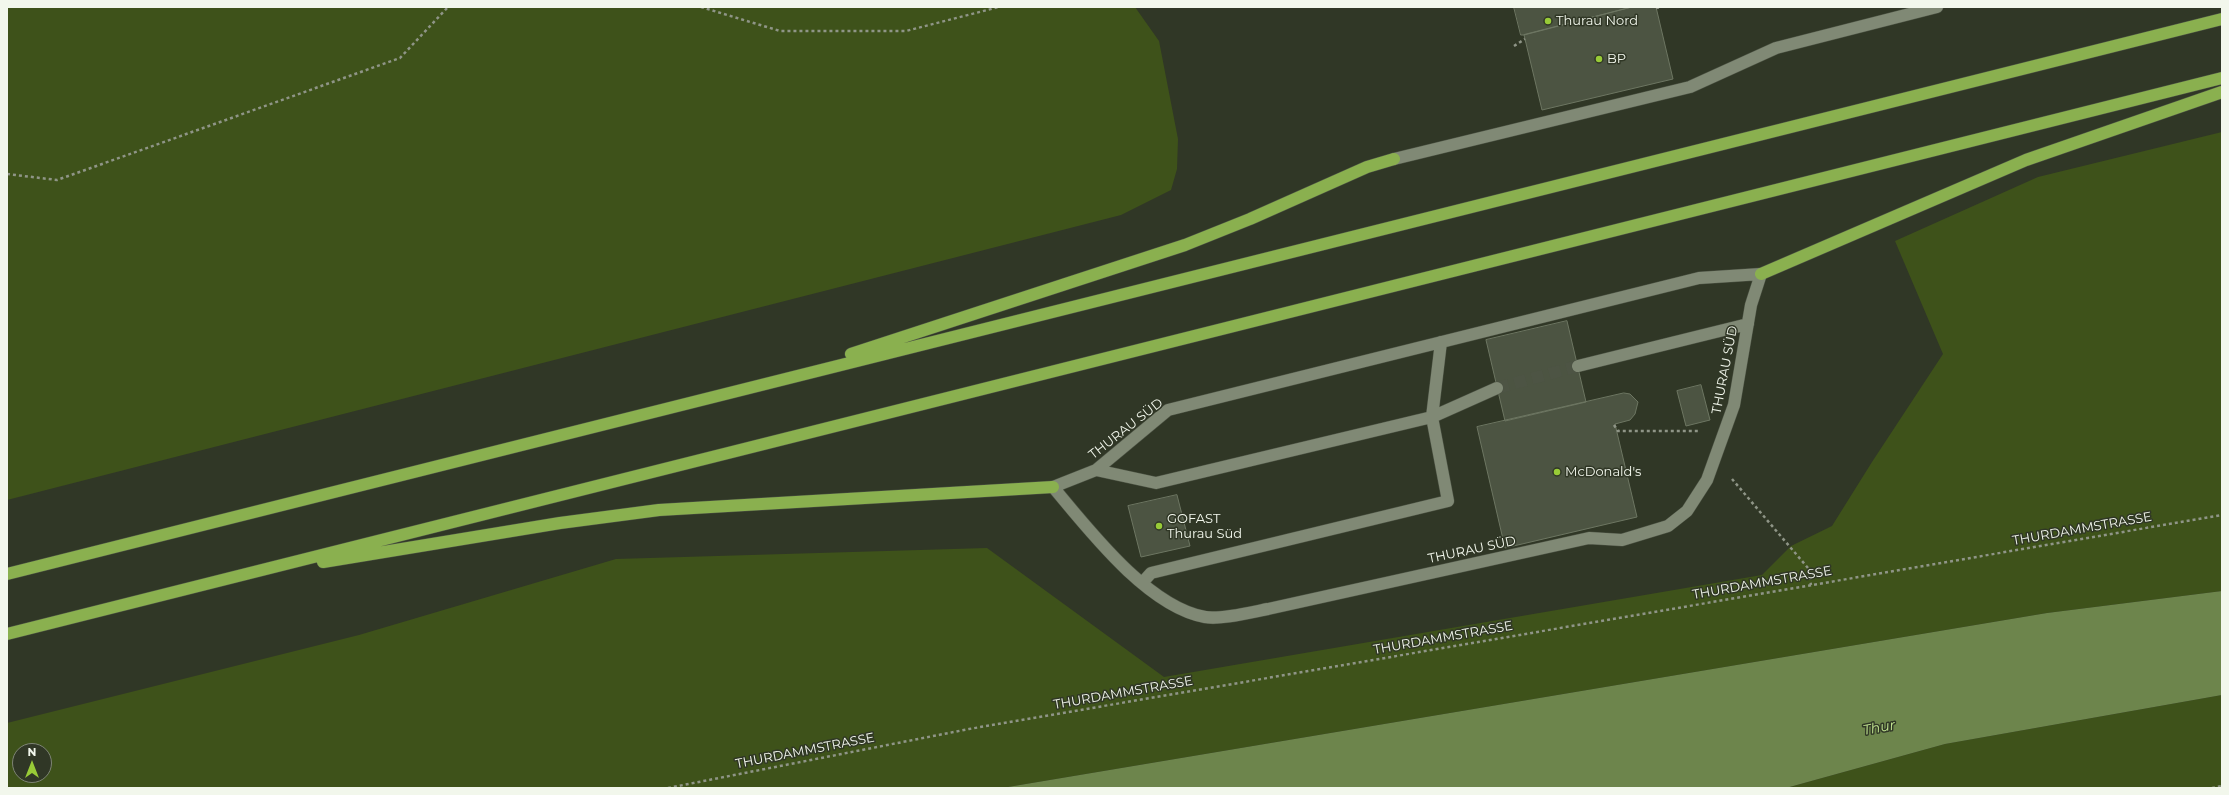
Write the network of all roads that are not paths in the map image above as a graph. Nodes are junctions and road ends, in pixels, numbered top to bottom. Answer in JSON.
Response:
{"nodes":[{"id":1,"x":1937,"y":7,"type":"edge"},
{"id":2,"x":2222,"y":19,"type":"edge"},
{"id":3,"x":2222,"y":78,"type":"edge"},
{"id":4,"x":2222,"y":92,"type":"edge"},
{"id":5,"x":1394,"y":159,"type":"joint"},
{"id":6,"x":1761,"y":274,"type":"junction"},
{"id":7,"x":1748,"y":324,"type":"junction"},
{"id":8,"x":1441,"y":342,"type":"junction"},
{"id":9,"x":1578,"y":366,"type":"tunnel mouth"},
{"id":10,"x":753,"y":386,"type":"junction"},
{"id":11,"x":1497,"y":388,"type":"tunnel mouth"},
{"id":12,"x":1432,"y":417,"type":"junction"},
{"id":13,"x":1096,"y":470,"type":"junction"},
{"id":14,"x":1053,"y":487,"type":"junction"},
{"id":15,"x":7,"y":574,"type":"edge"},
{"id":16,"x":239,"y":575,"type":"junction"},
{"id":17,"x":1142,"y":583,"type":"junction"},
{"id":18,"x":7,"y":634,"type":"edge"}],
"edges":[{"from":1,"to":5,"type":"lane"},
{"from":2,"to":10,"type":"highway"},
{"from":3,"to":16,"type":"highway"},
{"from":4,"to":6,"type":"highway"},
{"from":5,"to":10,"type":"highway"},
{"from":6,"to":7,"type":"lane","name":"THURAU SÜD"},
{"from":6,"to":8,"type":"lane","name":"THURAU SÜD"},
{"from":7,"to":9,"type":"lane"},
{"from":7,"to":17,"type":"lane","name":"THURAU SÜD"},
{"from":8,"to":12,"type":"lane"},
{"from":8,"to":13,"type":"lane","name":"THURAU SÜD"},
{"from":10,"to":15,"type":"highway"},
{"from":11,"to":12,"type":"lane"},
{"from":12,"to":13,"type":"lane"},
{"from":12,"to":17,"type":"lane"},
{"from":13,"to":14,"type":"lane","name":"THURAU SÜD"},
{"from":14,"to":16,"type":"highway"},
{"from":14,"to":17,"type":"lane","name":"THURAU SÜD"},
{"from":16,"to":18,"type":"highway"}]}
